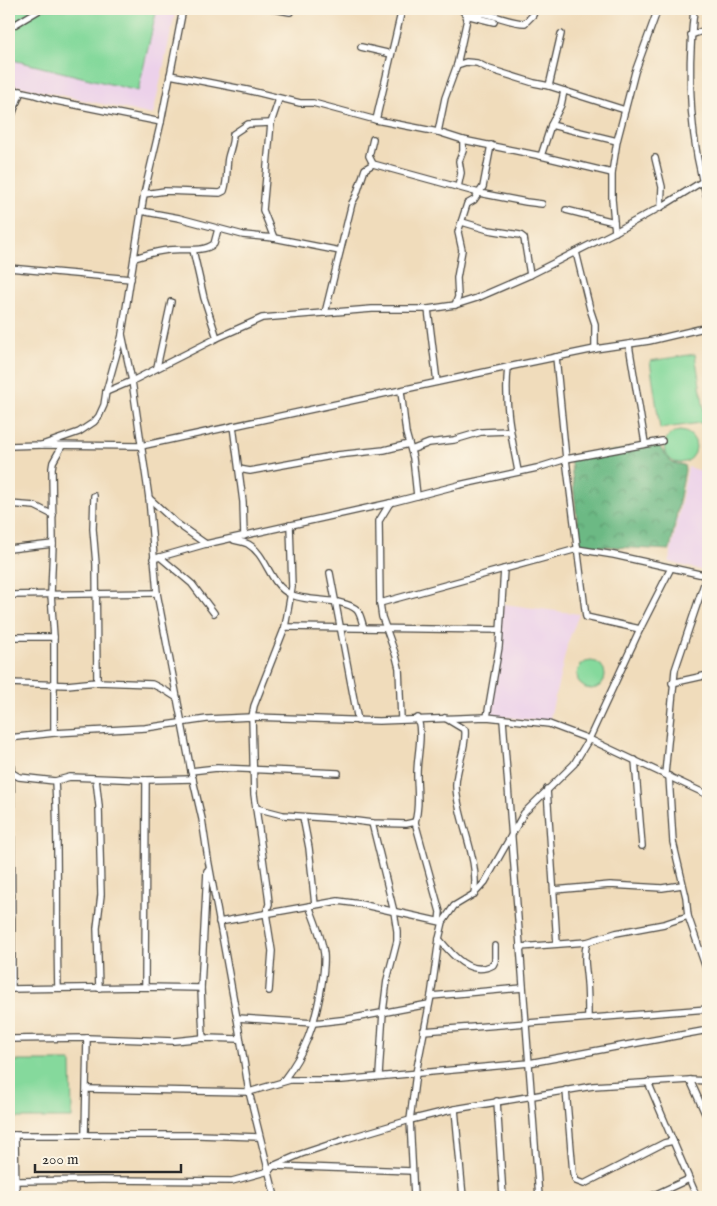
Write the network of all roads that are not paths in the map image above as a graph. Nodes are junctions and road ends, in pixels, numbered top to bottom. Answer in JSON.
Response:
{"nodes":[{"id":1,"x":41,"y":9,"type":"edge"},
{"id":2,"x":183,"y":9,"type":"edge"},
{"id":3,"x":274,"y":9,"type":"edge"},
{"id":4,"x":402,"y":9,"type":"edge"},
{"id":5,"x":461,"y":9,"type":"edge"},
{"id":6,"x":535,"y":9,"type":"edge"},
{"id":7,"x":658,"y":9,"type":"edge"},
{"id":8,"x":694,"y":9,"type":"edge"},
{"id":9,"x":485,"y":11,"type":"edge"},
{"id":10,"x":290,"y":12,"type":"dead end"},
{"id":11,"x":466,"y":15,"type":"junction"},
{"id":12,"x":494,"y":22,"type":"dead end"},
{"id":13,"x":9,"y":28,"type":"edge"},
{"id":14,"x":708,"y":29,"type":"edge"},
{"id":15,"x":561,"y":34,"type":"dead end"},
{"id":16,"x":691,"y":35,"type":"junction"},
{"id":17,"x":361,"y":47,"type":"dead end"},
{"id":18,"x":391,"y":54,"type":"junction"},
{"id":19,"x":457,"y":66,"type":"junction"},
{"id":20,"x":170,"y":75,"type":"junction"},
{"id":21,"x":549,"y":86,"type":"junction"},
{"id":22,"x":9,"y":89,"type":"edge"},
{"id":23,"x":21,"y":91,"type":"junction"},
{"id":24,"x":564,"y":91,"type":"junction"},
{"id":25,"x":279,"y":99,"type":"junction"},
{"id":26,"x":625,"y":110,"type":"junction"},
{"id":27,"x":376,"y":120,"type":"junction"},
{"id":28,"x":161,"y":122,"type":"junction"},
{"id":29,"x":9,"y":123,"type":"edge"},
{"id":30,"x":271,"y":123,"type":"junction"},
{"id":31,"x":551,"y":125,"type":"junction"},
{"id":32,"x":438,"y":132,"type":"junction"},
{"id":33,"x":372,"y":139,"type":"dead end"},
{"id":34,"x":463,"y":140,"type":"junction"},
{"id":35,"x":617,"y":142,"type":"junction"},
{"id":36,"x":491,"y":145,"type":"junction"},
{"id":37,"x":541,"y":156,"type":"junction"},
{"id":38,"x":656,"y":158,"type":"dead end"},
{"id":39,"x":373,"y":164,"type":"junction"},
{"id":40,"x":612,"y":174,"type":"junction"},
{"id":41,"x":708,"y":178,"type":"edge"},
{"id":42,"x":702,"y":182,"type":"junction"},
{"id":43,"x":458,"y":186,"type":"junction"},
{"id":44,"x":479,"y":193,"type":"junction"},
{"id":45,"x":144,"y":194,"type":"junction"},
{"id":46,"x":708,"y":201,"type":"edge"},
{"id":47,"x":542,"y":204,"type":"dead end"},
{"id":48,"x":661,"y":207,"type":"junction"},
{"id":49,"x":566,"y":210,"type":"dead end"},
{"id":50,"x":141,"y":211,"type":"junction"},
{"id":51,"x":462,"y":222,"type":"junction"},
{"id":52,"x":614,"y":222,"type":"junction"},
{"id":53,"x":218,"y":229,"type":"junction"},
{"id":54,"x":616,"y":232,"type":"junction"},
{"id":55,"x":274,"y":238,"type":"junction"},
{"id":56,"x":193,"y":250,"type":"junction"},
{"id":57,"x":340,"y":251,"type":"junction"},
{"id":58,"x":576,"y":252,"type":"junction"},
{"id":59,"x":134,"y":258,"type":"junction"},
{"id":60,"x":9,"y":268,"type":"edge"},
{"id":61,"x":530,"y":275,"type":"junction"},
{"id":62,"x":131,"y":279,"type":"junction"},
{"id":63,"x":171,"y":302,"type":"dead end"},
{"id":64,"x":456,"y":305,"type":"junction"},
{"id":65,"x":428,"y":309,"type":"junction"},
{"id":66,"x":325,"y":313,"type":"junction"},
{"id":67,"x":708,"y":327,"type":"edge"},
{"id":68,"x":122,"y":334,"type":"junction"},
{"id":69,"x":217,"y":338,"type":"junction"},
{"id":70,"x":629,"y":345,"type":"junction"},
{"id":71,"x":595,"y":349,"type":"junction"},
{"id":72,"x":556,"y":357,"type":"junction"},
{"id":73,"x":157,"y":367,"type":"junction"},
{"id":74,"x":508,"y":367,"type":"junction"},
{"id":75,"x":132,"y":381,"type":"junction"},
{"id":76,"x":438,"y":382,"type":"junction"},
{"id":77,"x":401,"y":390,"type":"junction"},
{"id":78,"x":106,"y":392,"type":"junction"},
{"id":79,"x":233,"y":426,"type":"junction"},
{"id":80,"x":510,"y":431,"type":"junction"},
{"id":81,"x":662,"y":441,"type":"dead end"},
{"id":82,"x":645,"y":443,"type":"junction"},
{"id":83,"x":42,"y":445,"type":"junction"},
{"id":84,"x":9,"y":446,"type":"edge"},
{"id":85,"x":62,"y":446,"type":"junction"},
{"id":86,"x":141,"y":446,"type":"junction"},
{"id":87,"x":410,"y":447,"type":"junction"},
{"id":88,"x":566,"y":460,"type":"junction"},
{"id":89,"x":239,"y":469,"type":"junction"},
{"id":90,"x":518,"y":472,"type":"junction"},
{"id":91,"x":94,"y":496,"type":"dead end"},
{"id":92,"x":417,"y":496,"type":"junction"},
{"id":93,"x":149,"y":498,"type":"junction"},
{"id":94,"x":390,"y":502,"type":"junction"},
{"id":95,"x":9,"y":504,"type":"edge"},
{"id":96,"x":53,"y":515,"type":"junction"},
{"id":97,"x":290,"y":526,"type":"junction"},
{"id":98,"x":244,"y":536,"type":"junction"},
{"id":99,"x":230,"y":539,"type":"junction"},
{"id":100,"x":53,"y":544,"type":"junction"},
{"id":101,"x":206,"y":544,"type":"junction"},
{"id":102,"x":9,"y":548,"type":"edge"},
{"id":103,"x":577,"y":549,"type":"junction"},
{"id":104,"x":160,"y":557,"type":"junction"},
{"id":105,"x":154,"y":559,"type":"junction"},
{"id":106,"x":671,"y":568,"type":"junction"},
{"id":107,"x":504,"y":570,"type":"junction"},
{"id":108,"x":330,"y":574,"type":"dead end"},
{"id":109,"x":708,"y":574,"type":"edge"},
{"id":110,"x":157,"y":593,"type":"junction"},
{"id":111,"x":51,"y":594,"type":"junction"},
{"id":112,"x":97,"y":594,"type":"junction"},
{"id":113,"x":9,"y":595,"type":"edge"},
{"id":114,"x":291,"y":595,"type":"junction"},
{"id":115,"x":334,"y":603,"type":"junction"},
{"id":116,"x":380,"y":603,"type":"junction"},
{"id":117,"x":214,"y":613,"type":"dead end"},
{"id":118,"x":285,"y":627,"type":"junction"},
{"id":119,"x":385,"y":627,"type":"junction"},
{"id":120,"x":340,"y":628,"type":"junction"},
{"id":121,"x":364,"y":628,"type":"junction"},
{"id":122,"x":640,"y":629,"type":"junction"},
{"id":123,"x":500,"y":630,"type":"junction"},
{"id":124,"x":9,"y":637,"type":"edge"},
{"id":125,"x":54,"y":637,"type":"junction"},
{"id":126,"x":708,"y":675,"type":"edge"},
{"id":127,"x":97,"y":682,"type":"junction"},
{"id":128,"x":9,"y":683,"type":"edge"},
{"id":129,"x":54,"y":684,"type":"junction"},
{"id":130,"x":672,"y":684,"type":"junction"},
{"id":131,"x":176,"y":698,"type":"junction"},
{"id":132,"x":252,"y":717,"type":"junction"},
{"id":133,"x":487,"y":717,"type":"junction"},
{"id":134,"x":418,"y":718,"type":"junction"},
{"id":135,"x":445,"y":718,"type":"junction"},
{"id":136,"x":401,"y":719,"type":"junction"},
{"id":137,"x":358,"y":720,"type":"junction"},
{"id":138,"x":503,"y":720,"type":"junction"},
{"id":139,"x":181,"y":722,"type":"junction"},
{"id":140,"x":54,"y":733,"type":"junction"},
{"id":141,"x":10,"y":738,"type":"edge"},
{"id":142,"x":589,"y":739,"type":"junction"},
{"id":143,"x":635,"y":760,"type":"junction"},
{"id":144,"x":254,"y":768,"type":"junction"},
{"id":145,"x":191,"y":771,"type":"junction"},
{"id":146,"x":12,"y":773,"type":"junction"},
{"id":147,"x":338,"y":773,"type":"dead end"},
{"id":148,"x":667,"y":775,"type":"junction"},
{"id":149,"x":96,"y":779,"type":"junction"},
{"id":150,"x":193,"y":779,"type":"junction"},
{"id":151,"x":146,"y":780,"type":"junction"},
{"id":152,"x":55,"y":781,"type":"junction"},
{"id":153,"x":547,"y":789,"type":"junction"},
{"id":154,"x":708,"y":795,"type":"edge"},
{"id":155,"x":256,"y":808,"type":"junction"},
{"id":156,"x":303,"y":816,"type":"junction"},
{"id":157,"x":416,"y":822,"type":"junction"},
{"id":158,"x":372,"y":823,"type":"junction"},
{"id":159,"x":512,"y":836,"type":"junction"},
{"id":160,"x":642,"y":846,"type":"dead end"},
{"id":161,"x":208,"y":859,"type":"junction"},
{"id":162,"x":682,"y":884,"type":"junction"},
{"id":163,"x":554,"y":890,"type":"junction"},
{"id":164,"x":474,"y":894,"type":"junction"},
{"id":165,"x":312,"y":906,"type":"junction"},
{"id":166,"x":394,"y":912,"type":"junction"},
{"id":167,"x":266,"y":913,"type":"junction"},
{"id":168,"x":688,"y":916,"type":"junction"},
{"id":169,"x":219,"y":922,"type":"junction"},
{"id":170,"x":441,"y":922,"type":"junction"},
{"id":171,"x":439,"y":939,"type":"junction"},
{"id":172,"x":587,"y":942,"type":"junction"},
{"id":173,"x":557,"y":944,"type":"junction"},
{"id":174,"x":495,"y":946,"type":"dead end"},
{"id":175,"x":520,"y":947,"type":"junction"},
{"id":176,"x":708,"y":974,"type":"edge"},
{"id":177,"x":145,"y":987,"type":"junction"},
{"id":178,"x":58,"y":988,"type":"junction"},
{"id":179,"x":99,"y":988,"type":"junction"},
{"id":180,"x":201,"y":988,"type":"junction"},
{"id":181,"x":523,"y":988,"type":"junction"},
{"id":182,"x":10,"y":989,"type":"edge"},
{"id":183,"x":269,"y":990,"type":"dead end"},
{"id":184,"x":431,"y":996,"type":"junction"},
{"id":185,"x":429,"y":1004,"type":"junction"},
{"id":186,"x":708,"y":1009,"type":"edge"},
{"id":187,"x":383,"y":1012,"type":"junction"},
{"id":188,"x":237,"y":1018,"type":"junction"},
{"id":189,"x":588,"y":1018,"type":"junction"},
{"id":190,"x":314,"y":1023,"type":"junction"},
{"id":191,"x":526,"y":1023,"type":"junction"},
{"id":192,"x":708,"y":1030,"type":"edge"},
{"id":193,"x":423,"y":1031,"type":"junction"},
{"id":194,"x":87,"y":1038,"type":"junction"},
{"id":195,"x":203,"y":1038,"type":"junction"},
{"id":196,"x":9,"y":1039,"type":"edge"},
{"id":197,"x":240,"y":1039,"type":"junction"},
{"id":198,"x":529,"y":1063,"type":"junction"},
{"id":199,"x":416,"y":1073,"type":"junction"},
{"id":200,"x":379,"y":1075,"type":"junction"},
{"id":201,"x":690,"y":1080,"type":"junction"},
{"id":202,"x":283,"y":1081,"type":"junction"},
{"id":203,"x":708,"y":1081,"type":"edge"},
{"id":204,"x":648,"y":1082,"type":"junction"},
{"id":205,"x":87,"y":1090,"type":"junction"},
{"id":206,"x":566,"y":1090,"type":"junction"},
{"id":207,"x":249,"y":1092,"type":"junction"},
{"id":208,"x":531,"y":1097,"type":"junction"},
{"id":209,"x":497,"y":1102,"type":"junction"},
{"id":210,"x":455,"y":1110,"type":"junction"},
{"id":211,"x":410,"y":1120,"type":"junction"},
{"id":212,"x":708,"y":1120,"type":"edge"},
{"id":213,"x":12,"y":1135,"type":"edge"},
{"id":214,"x":85,"y":1135,"type":"junction"},
{"id":215,"x":260,"y":1137,"type":"junction"},
{"id":216,"x":673,"y":1141,"type":"junction"},
{"id":217,"x":271,"y":1169,"type":"junction"},
{"id":218,"x":412,"y":1171,"type":"junction"},
{"id":219,"x":689,"y":1179,"type":"junction"},
{"id":220,"x":16,"y":1181,"type":"junction"},
{"id":221,"x":16,"y":1197,"type":"edge"},
{"id":222,"x":276,"y":1197,"type":"edge"},
{"id":223,"x":414,"y":1197,"type":"edge"},
{"id":224,"x":463,"y":1197,"type":"edge"},
{"id":225,"x":503,"y":1197,"type":"edge"},
{"id":226,"x":539,"y":1197,"type":"edge"},
{"id":227,"x":650,"y":1197,"type":"edge"},
{"id":228,"x":697,"y":1197,"type":"edge"}],
"edges":[{"from":1,"to":13,"type":"street"},
{"from":2,"to":20,"type":"street"},
{"from":3,"to":10,"type":"street"},
{"from":4,"to":18,"type":"street"},
{"from":5,"to":11,"type":"street"},
{"from":6,"to":9,"type":"street"},
{"from":7,"to":26,"type":"street"},
{"from":8,"to":16,"type":"street"},
{"from":9,"to":11,"type":"street"},
{"from":11,"to":12,"type":"street"},
{"from":11,"to":19,"type":"street"},
{"from":14,"to":16,"type":"street"},
{"from":15,"to":21,"type":"street"},
{"from":16,"to":42,"type":"street"},
{"from":17,"to":18,"type":"street"},
{"from":18,"to":27,"type":"street"},
{"from":19,"to":21,"type":"street"},
{"from":19,"to":32,"type":"street"},
{"from":20,"to":25,"type":"street"},
{"from":20,"to":28,"type":"street"},
{"from":21,"to":24,"type":"street"},
{"from":22,"to":23,"type":"street"},
{"from":23,"to":28,"type":"street"},
{"from":23,"to":29,"type":"street"},
{"from":24,"to":26,"type":"street"},
{"from":24,"to":31,"type":"street"},
{"from":25,"to":27,"type":"street"},
{"from":25,"to":30,"type":"street"},
{"from":26,"to":35,"type":"street"},
{"from":27,"to":32,"type":"street"},
{"from":28,"to":45,"type":"street"},
{"from":30,"to":45,"type":"street"},
{"from":30,"to":55,"type":"street"},
{"from":31,"to":35,"type":"street"},
{"from":31,"to":37,"type":"street"},
{"from":32,"to":34,"type":"street"},
{"from":33,"to":39,"type":"street"},
{"from":34,"to":36,"type":"street"},
{"from":34,"to":43,"type":"street"},
{"from":35,"to":40,"type":"street"},
{"from":36,"to":37,"type":"street"},
{"from":36,"to":44,"type":"street"},
{"from":37,"to":40,"type":"street"},
{"from":38,"to":48,"type":"street"},
{"from":39,"to":43,"type":"street"},
{"from":39,"to":57,"type":"street"},
{"from":40,"to":52,"type":"street"},
{"from":41,"to":42,"type":"street"},
{"from":42,"to":46,"type":"street"},
{"from":42,"to":48,"type":"street"},
{"from":43,"to":44,"type":"street"},
{"from":44,"to":47,"type":"street"},
{"from":44,"to":51,"type":"street"},
{"from":45,"to":50,"type":"street"},
{"from":48,"to":54,"type":"street"},
{"from":49,"to":52,"type":"street"},
{"from":50,"to":53,"type":"street"},
{"from":50,"to":59,"type":"street"},
{"from":51,"to":61,"type":"street"},
{"from":51,"to":64,"type":"street"},
{"from":52,"to":54,"type":"street"},
{"from":53,"to":55,"type":"street"},
{"from":53,"to":56,"type":"street"},
{"from":54,"to":58,"type":"street"},
{"from":55,"to":57,"type":"street"},
{"from":56,"to":59,"type":"street"},
{"from":56,"to":69,"type":"street"},
{"from":57,"to":66,"type":"street"},
{"from":58,"to":61,"type":"street"},
{"from":58,"to":71,"type":"street"},
{"from":59,"to":62,"type":"street"},
{"from":60,"to":62,"type":"street"},
{"from":61,"to":64,"type":"street"},
{"from":62,"to":68,"type":"street"},
{"from":63,"to":73,"type":"street"},
{"from":64,"to":65,"type":"street"},
{"from":65,"to":66,"type":"street"},
{"from":65,"to":76,"type":"street"},
{"from":66,"to":69,"type":"street"},
{"from":67,"to":70,"type":"street"},
{"from":68,"to":75,"type":"street"},
{"from":68,"to":78,"type":"street"},
{"from":69,"to":73,"type":"street"},
{"from":70,"to":71,"type":"street"},
{"from":70,"to":82,"type":"street"},
{"from":71,"to":72,"type":"street"},
{"from":72,"to":74,"type":"street"},
{"from":72,"to":88,"type":"street"},
{"from":73,"to":75,"type":"street"},
{"from":74,"to":76,"type":"street"},
{"from":74,"to":80,"type":"street"},
{"from":75,"to":78,"type":"street"},
{"from":75,"to":86,"type":"street"},
{"from":76,"to":77,"type":"street"},
{"from":77,"to":79,"type":"street"},
{"from":77,"to":87,"type":"street"},
{"from":78,"to":83,"type":"street"},
{"from":79,"to":86,"type":"street"},
{"from":79,"to":89,"type":"street"},
{"from":80,"to":87,"type":"street"},
{"from":80,"to":90,"type":"street"},
{"from":81,"to":82,"type":"street"},
{"from":82,"to":88,"type":"street"},
{"from":83,"to":84,"type":"street"},
{"from":83,"to":85,"type":"street"},
{"from":85,"to":86,"type":"street"},
{"from":85,"to":96,"type":"street"},
{"from":86,"to":93,"type":"street"},
{"from":87,"to":89,"type":"street"},
{"from":87,"to":92,"type":"street"},
{"from":88,"to":90,"type":"street"},
{"from":88,"to":103,"type":"street"},
{"from":89,"to":98,"type":"street"},
{"from":90,"to":92,"type":"street"},
{"from":91,"to":112,"type":"street"},
{"from":92,"to":94,"type":"street"},
{"from":93,"to":101,"type":"street"},
{"from":93,"to":105,"type":"street"},
{"from":94,"to":97,"type":"street"},
{"from":94,"to":116,"type":"street"},
{"from":95,"to":96,"type":"street"},
{"from":96,"to":100,"type":"street"},
{"from":97,"to":98,"type":"street"},
{"from":97,"to":114,"type":"street"},
{"from":98,"to":99,"type":"street"},
{"from":99,"to":101,"type":"street"},
{"from":99,"to":114,"type":"street"},
{"from":100,"to":102,"type":"street"},
{"from":100,"to":111,"type":"street"},
{"from":101,"to":104,"type":"street"},
{"from":103,"to":106,"type":"street"},
{"from":103,"to":107,"type":"street"},
{"from":103,"to":122,"type":"street"},
{"from":104,"to":105,"type":"street"},
{"from":104,"to":117,"type":"street"},
{"from":105,"to":110,"type":"street"},
{"from":106,"to":109,"type":"street"},
{"from":106,"to":122,"type":"street"},
{"from":107,"to":116,"type":"street"},
{"from":107,"to":123,"type":"street"},
{"from":108,"to":115,"type":"street"},
{"from":109,"to":130,"type":"street"},
{"from":110,"to":112,"type":"street"},
{"from":110,"to":131,"type":"street"},
{"from":111,"to":112,"type":"street"},
{"from":111,"to":113,"type":"street"},
{"from":111,"to":125,"type":"street"},
{"from":112,"to":127,"type":"street"},
{"from":114,"to":115,"type":"street"},
{"from":114,"to":118,"type":"street"},
{"from":115,"to":120,"type":"street"},
{"from":115,"to":121,"type":"street"},
{"from":116,"to":119,"type":"street"},
{"from":118,"to":120,"type":"street"},
{"from":118,"to":132,"type":"street"},
{"from":119,"to":121,"type":"street"},
{"from":119,"to":123,"type":"street"},
{"from":119,"to":136,"type":"street"},
{"from":120,"to":121,"type":"street"},
{"from":120,"to":137,"type":"street"},
{"from":122,"to":142,"type":"street"},
{"from":123,"to":133,"type":"street"},
{"from":124,"to":125,"type":"street"},
{"from":125,"to":129,"type":"street"},
{"from":126,"to":130,"type":"street"},
{"from":127,"to":129,"type":"street"},
{"from":127,"to":131,"type":"street"},
{"from":128,"to":129,"type":"street"},
{"from":129,"to":140,"type":"street"},
{"from":130,"to":148,"type":"street"},
{"from":131,"to":139,"type":"street"},
{"from":132,"to":137,"type":"street"},
{"from":132,"to":139,"type":"street"},
{"from":132,"to":144,"type":"street"},
{"from":133,"to":135,"type":"street"},
{"from":133,"to":138,"type":"street"},
{"from":134,"to":135,"type":"street"},
{"from":134,"to":136,"type":"street"},
{"from":134,"to":157,"type":"street"},
{"from":135,"to":164,"type":"street"},
{"from":136,"to":137,"type":"street"},
{"from":138,"to":142,"type":"street"},
{"from":138,"to":159,"type":"street"},
{"from":139,"to":140,"type":"street"},
{"from":139,"to":145,"type":"street"},
{"from":140,"to":141,"type":"street"},
{"from":141,"to":146,"type":"street"},
{"from":142,"to":143,"type":"street"},
{"from":142,"to":153,"type":"street"},
{"from":143,"to":148,"type":"street"},
{"from":143,"to":160,"type":"street"},
{"from":144,"to":145,"type":"street"},
{"from":144,"to":147,"type":"street"},
{"from":144,"to":155,"type":"street"},
{"from":145,"to":150,"type":"street"},
{"from":146,"to":152,"type":"street"},
{"from":146,"to":182,"type":"street"},
{"from":148,"to":154,"type":"street"},
{"from":148,"to":162,"type":"street"},
{"from":149,"to":151,"type":"street"},
{"from":149,"to":152,"type":"street"},
{"from":149,"to":179,"type":"street"},
{"from":150,"to":151,"type":"street"},
{"from":150,"to":161,"type":"street"},
{"from":151,"to":177,"type":"street"},
{"from":152,"to":178,"type":"street"},
{"from":153,"to":159,"type":"street"},
{"from":153,"to":163,"type":"street"},
{"from":155,"to":156,"type":"street"},
{"from":155,"to":167,"type":"street"},
{"from":156,"to":158,"type":"street"},
{"from":156,"to":165,"type":"street"},
{"from":157,"to":158,"type":"street"},
{"from":157,"to":170,"type":"street"},
{"from":158,"to":166,"type":"street"},
{"from":159,"to":164,"type":"street"},
{"from":159,"to":175,"type":"street"},
{"from":161,"to":169,"type":"street"},
{"from":161,"to":180,"type":"street"},
{"from":162,"to":163,"type":"street"},
{"from":162,"to":168,"type":"street"},
{"from":163,"to":173,"type":"street"},
{"from":164,"to":170,"type":"street"},
{"from":165,"to":166,"type":"street"},
{"from":165,"to":167,"type":"street"},
{"from":165,"to":190,"type":"street"},
{"from":166,"to":170,"type":"street"},
{"from":166,"to":187,"type":"street"},
{"from":167,"to":169,"type":"street"},
{"from":167,"to":183,"type":"street"},
{"from":168,"to":172,"type":"street"},
{"from":168,"to":176,"type":"street"},
{"from":169,"to":188,"type":"street"},
{"from":170,"to":171,"type":"street"},
{"from":171,"to":174,"type":"street"},
{"from":171,"to":184,"type":"street"},
{"from":172,"to":173,"type":"street"},
{"from":172,"to":189,"type":"street"},
{"from":173,"to":175,"type":"street"},
{"from":175,"to":181,"type":"street"},
{"from":177,"to":179,"type":"street"},
{"from":177,"to":180,"type":"street"},
{"from":178,"to":179,"type":"street"},
{"from":178,"to":182,"type":"street"},
{"from":180,"to":195,"type":"street"},
{"from":181,"to":184,"type":"street"},
{"from":181,"to":191,"type":"street"},
{"from":184,"to":185,"type":"street"},
{"from":185,"to":187,"type":"street"},
{"from":185,"to":193,"type":"street"},
{"from":186,"to":189,"type":"street"},
{"from":187,"to":190,"type":"street"},
{"from":187,"to":200,"type":"street"},
{"from":188,"to":190,"type":"street"},
{"from":188,"to":197,"type":"street"},
{"from":189,"to":191,"type":"street"},
{"from":190,"to":202,"type":"street"},
{"from":191,"to":193,"type":"street"},
{"from":191,"to":198,"type":"street"},
{"from":192,"to":198,"type":"street"},
{"from":193,"to":199,"type":"street"},
{"from":194,"to":195,"type":"street"},
{"from":194,"to":196,"type":"street"},
{"from":194,"to":205,"type":"street"},
{"from":195,"to":197,"type":"street"},
{"from":197,"to":207,"type":"street"},
{"from":198,"to":199,"type":"street"},
{"from":198,"to":208,"type":"street"},
{"from":199,"to":200,"type":"street"},
{"from":199,"to":211,"type":"street"},
{"from":200,"to":202,"type":"street"},
{"from":201,"to":203,"type":"street"},
{"from":201,"to":204,"type":"street"},
{"from":201,"to":212,"type":"street"},
{"from":202,"to":207,"type":"street"},
{"from":204,"to":206,"type":"street"},
{"from":204,"to":216,"type":"street"},
{"from":205,"to":207,"type":"street"},
{"from":205,"to":214,"type":"street"},
{"from":206,"to":208,"type":"street"},
{"from":206,"to":216,"type":"street"},
{"from":207,"to":215,"type":"street"},
{"from":208,"to":209,"type":"street"},
{"from":208,"to":226,"type":"street"},
{"from":209,"to":210,"type":"street"},
{"from":209,"to":225,"type":"street"},
{"from":210,"to":211,"type":"street"},
{"from":210,"to":224,"type":"street"},
{"from":211,"to":217,"type":"street"},
{"from":211,"to":218,"type":"street"},
{"from":213,"to":214,"type":"street"},
{"from":213,"to":220,"type":"street"},
{"from":214,"to":215,"type":"street"},
{"from":215,"to":217,"type":"street"},
{"from":216,"to":219,"type":"street"},
{"from":217,"to":218,"type":"street"},
{"from":217,"to":220,"type":"street"},
{"from":217,"to":222,"type":"street"},
{"from":218,"to":223,"type":"street"},
{"from":219,"to":227,"type":"street"},
{"from":219,"to":228,"type":"street"},
{"from":220,"to":221,"type":"street"}]}
